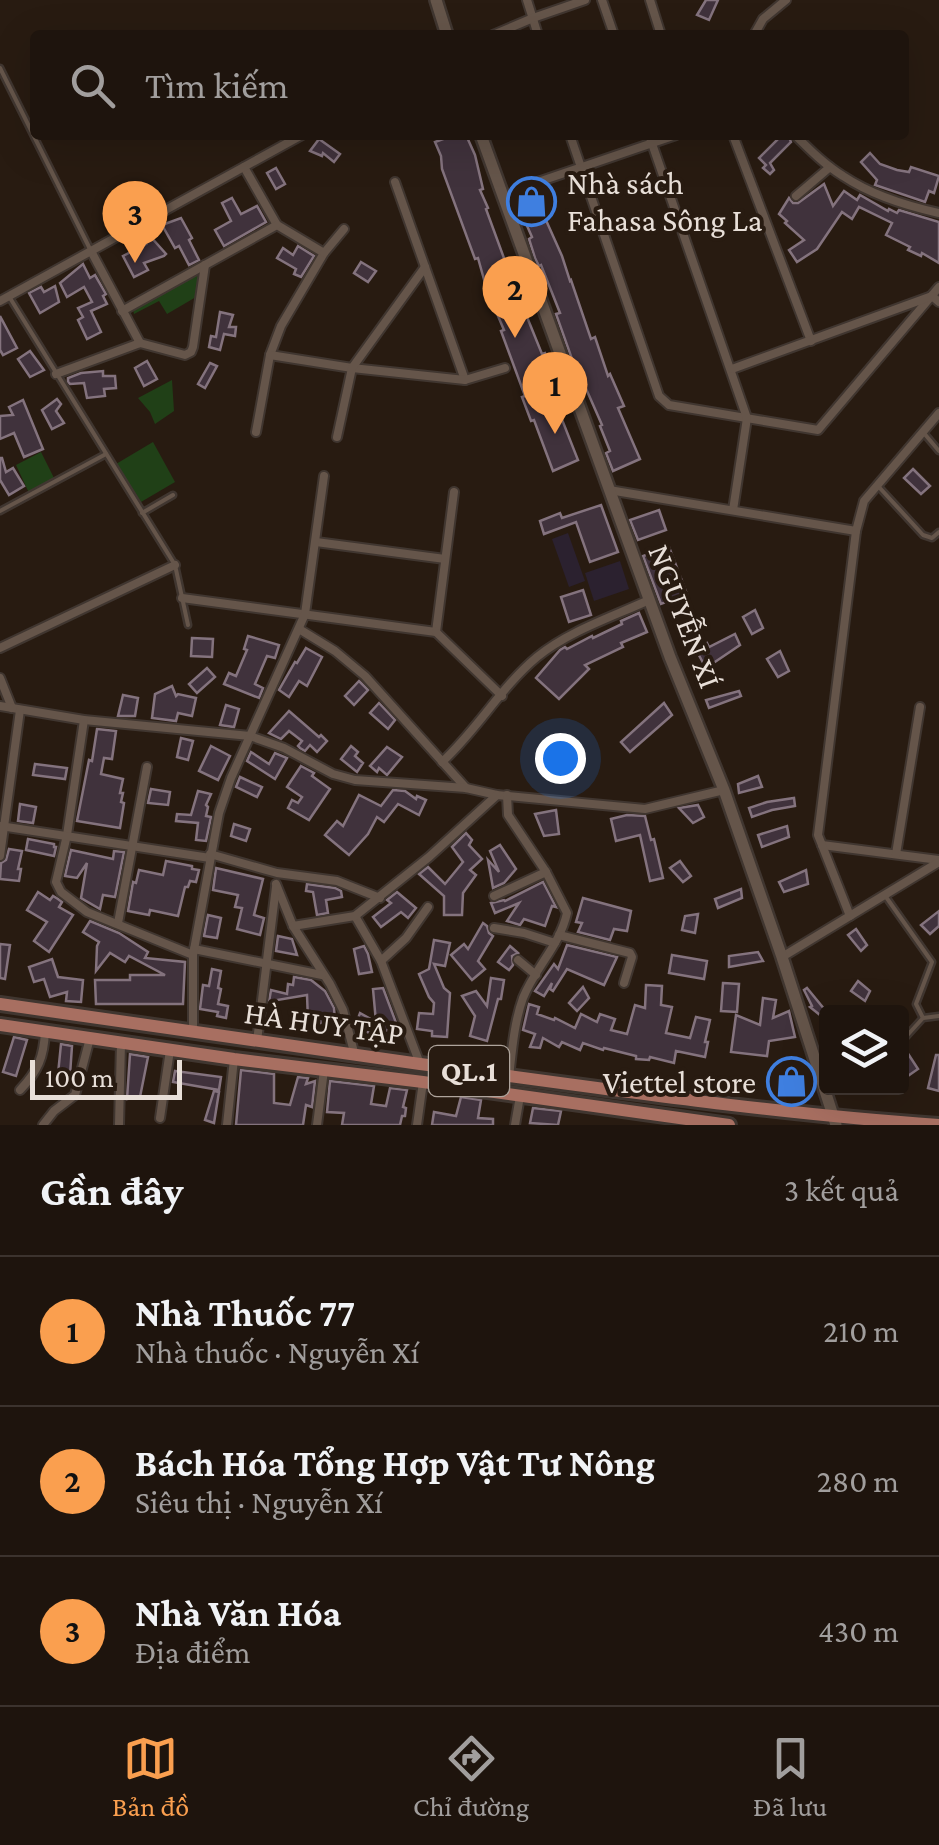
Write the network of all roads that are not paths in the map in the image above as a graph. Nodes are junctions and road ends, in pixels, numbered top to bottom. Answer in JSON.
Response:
{"nodes":[{"id":1,"x":436,"y":0,"type":"edge"},
{"id":2,"x":527,"y":0,"type":"edge"},
{"id":3,"x":585,"y":0,"type":"edge"},
{"id":4,"x":602,"y":0,"type":"edge"},
{"id":5,"x":650,"y":0,"type":"edge"},
{"id":6,"x":786,"y":0,"type":"edge"},
{"id":7,"x":533,"y":18,"type":"junction"},
{"id":8,"x":445,"y":30,"type":"edge"},
{"id":9,"x":505,"y":30,"type":"edge"},
{"id":10,"x":537,"y":30,"type":"edge"},
{"id":11,"x":612,"y":30,"type":"edge"},
{"id":12,"x":659,"y":30,"type":"edge"},
{"id":13,"x":757,"y":30,"type":"edge"},
{"id":14,"x":0,"y":68,"type":"edge"},
{"id":15,"x":30,"y":128,"type":"edge"},
{"id":16,"x":36,"y":140,"type":"edge"},
{"id":17,"x":293,"y":140,"type":"edge"},
{"id":18,"x":483,"y":140,"type":"edge"},
{"id":19,"x":572,"y":140,"type":"edge"},
{"id":20,"x":649,"y":140,"type":"edge"},
{"id":21,"x":651,"y":140,"type":"edge"},
{"id":22,"x":735,"y":140,"type":"edge"},
{"id":23,"x":800,"y":140,"type":"edge"},
{"id":24,"x":830,"y":167,"type":"junction"},
{"id":25,"x":244,"y":168,"type":"junction"},
{"id":26,"x":580,"y":168,"type":"junction"},
{"id":27,"x":396,"y":182,"type":"dead end"},
{"id":28,"x":538,"y":182,"type":"dead end"},
{"id":29,"x":796,"y":196,"type":"dead end"},
{"id":30,"x":939,"y":213,"type":"edge"},
{"id":31,"x":277,"y":225,"type":"junction"},
{"id":32,"x":344,"y":229,"type":"dead end"},
{"id":33,"x":92,"y":251,"type":"junction"},
{"id":34,"x":324,"y":253,"type":"junction"},
{"id":35,"x":204,"y":264,"type":"junction"},
{"id":36,"x":425,"y":267,"type":"junction"},
{"id":37,"x":939,"y":286,"type":"edge"},
{"id":38,"x":4,"y":298,"type":"edge"},
{"id":39,"x":935,"y":299,"type":"edge"},
{"id":40,"x":122,"y":311,"type":"junction"},
{"id":41,"x":811,"y":341,"type":"junction"},
{"id":42,"x":140,"y":344,"type":"junction"},
{"id":43,"x":270,"y":356,"type":"junction"},
{"id":44,"x":352,"y":368,"type":"junction"},
{"id":45,"x":505,"y":368,"type":"dead end"},
{"id":46,"x":732,"y":369,"type":"junction"},
{"id":47,"x":56,"y":374,"type":"junction"},
{"id":48,"x":465,"y":380,"type":"junction"},
{"id":49,"x":939,"y":413,"type":"edge"},
{"id":50,"x":747,"y":418,"type":"junction"},
{"id":51,"x":256,"y":432,"type":"dead end"},
{"id":52,"x":923,"y":432,"type":"junction"},
{"id":53,"x":337,"y":437,"type":"dead end"},
{"id":54,"x":939,"y":451,"type":"edge"},
{"id":55,"x":106,"y":454,"type":"junction"},
{"id":56,"x":324,"y":476,"type":"dead end"},
{"id":57,"x":878,"y":486,"type":"junction"},
{"id":58,"x":609,"y":490,"type":"junction"},
{"id":59,"x":454,"y":492,"type":"dead end"},
{"id":60,"x":173,"y":495,"type":"dead end"},
{"id":61,"x":733,"y":510,"type":"junction"},
{"id":62,"x":0,"y":511,"type":"edge"},
{"id":63,"x":142,"y":513,"type":"junction"},
{"id":64,"x":856,"y":531,"type":"junction"},
{"id":65,"x":939,"y":532,"type":"edge"},
{"id":66,"x":316,"y":542,"type":"junction"},
{"id":67,"x":445,"y":559,"type":"junction"},
{"id":68,"x":175,"y":565,"type":"junction"},
{"id":69,"x":182,"y":598,"type":"junction"},
{"id":70,"x":649,"y":600,"type":"junction"},
{"id":71,"x":306,"y":614,"type":"junction"},
{"id":72,"x":188,"y":625,"type":"dead end"},
{"id":73,"x":299,"y":630,"type":"junction"},
{"id":74,"x":436,"y":632,"type":"junction"},
{"id":75,"x":0,"y":648,"type":"edge"},
{"id":76,"x":0,"y":678,"type":"edge"},
{"id":77,"x":502,"y":696,"type":"junction"},
{"id":78,"x":0,"y":706,"type":"edge"},
{"id":79,"x":920,"y":707,"type":"dead end"},
{"id":80,"x":16,"y":709,"type":"junction"},
{"id":81,"x":84,"y":720,"type":"junction"},
{"id":82,"x":250,"y":736,"type":"junction"},
{"id":83,"x":442,"y":762,"type":"junction"},
{"id":84,"x":147,"y":768,"type":"dead end"},
{"id":85,"x":466,"y":788,"type":"junction"},
{"id":86,"x":724,"y":790,"type":"junction"},
{"id":87,"x":502,"y":795,"type":"junction"},
{"id":88,"x":2,"y":826,"type":"edge"},
{"id":89,"x":67,"y":835,"type":"junction"},
{"id":90,"x":822,"y":844,"type":"junction"},
{"id":91,"x":133,"y":845,"type":"junction"},
{"id":92,"x":896,"y":854,"type":"junction"},
{"id":93,"x":0,"y":856,"type":"edge"},
{"id":94,"x":210,"y":856,"type":"junction"},
{"id":95,"x":939,"y":861,"type":"edge"},
{"id":96,"x":546,"y":872,"type":"junction"},
{"id":97,"x":277,"y":873,"type":"junction"},
{"id":98,"x":276,"y":884,"type":"junction"},
{"id":99,"x":884,"y":895,"type":"junction"},
{"id":100,"x":494,"y":896,"type":"dead end"},
{"id":101,"x":380,"y":898,"type":"junction"},
{"id":102,"x":428,"y":907,"type":"dead end"},
{"id":103,"x":355,"y":916,"type":"junction"},
{"id":104,"x":850,"y":916,"type":"junction"},
{"id":105,"x":118,"y":924,"type":"junction"},
{"id":106,"x":293,"y":926,"type":"junction"},
{"id":107,"x":494,"y":928,"type":"dead end"},
{"id":108,"x":557,"y":939,"type":"junction"},
{"id":109,"x":194,"y":952,"type":"junction"},
{"id":110,"x":782,"y":958,"type":"junction"},
{"id":111,"x":518,"y":960,"type":"dead end"},
{"id":112,"x":381,"y":961,"type":"junction"},
{"id":113,"x":265,"y":963,"type":"junction"},
{"id":114,"x":536,"y":974,"type":"junction"},
{"id":115,"x":322,"y":975,"type":"junction"},
{"id":116,"x":624,"y":983,"type":"dead end"},
{"id":117,"x":0,"y":1004,"type":"edge"},
{"id":118,"x":939,"y":1016,"type":"edge"},
{"id":119,"x":922,"y":1018,"type":"junction"},
{"id":120,"x":0,"y":1025,"type":"edge"},
{"id":121,"x":45,"y":1031,"type":"junction"},
{"id":122,"x":909,"y":1032,"type":"edge"},
{"id":123,"x":194,"y":1033,"type":"junction"},
{"id":124,"x":90,"y":1038,"type":"junction"},
{"id":125,"x":257,"y":1041,"type":"junction"},
{"id":126,"x":122,"y":1043,"type":"junction"},
{"id":127,"x":170,"y":1050,"type":"junction"},
{"id":128,"x":355,"y":1056,"type":"junction"},
{"id":129,"x":234,"y":1059,"type":"junction"},
{"id":130,"x":819,"y":1063,"type":"edge"},
{"id":131,"x":420,"y":1064,"type":"junction"},
{"id":132,"x":324,"y":1070,"type":"junction"},
{"id":133,"x":509,"y":1077,"type":"junction"},
{"id":134,"x":423,"y":1082,"type":"junction"},
{"id":135,"x":20,"y":1090,"type":"dead end"},
{"id":136,"x":828,"y":1095,"type":"edge"},
{"id":137,"x":520,"y":1096,"type":"junction"},
{"id":138,"x":160,"y":1118,"type":"dead end"},
{"id":139,"x":635,"y":1119,"type":"edge"},
{"id":140,"x":835,"y":1121,"type":"edge"},
{"id":141,"x":688,"y":1122,"type":"edge"},
{"id":142,"x":43,"y":1125,"type":"edge"},
{"id":143,"x":119,"y":1125,"type":"edge"},
{"id":144,"x":226,"y":1125,"type":"edge"},
{"id":145,"x":317,"y":1125,"type":"edge"},
{"id":146,"x":417,"y":1125,"type":"edge"},
{"id":147,"x":516,"y":1125,"type":"edge"},
{"id":148,"x":729,"y":1125,"type":"edge"},
{"id":149,"x":939,"y":1125,"type":"edge"}],
"edges":[{"from":1,"to":8,"type":"street"},
{"from":2,"to":7,"type":"street"},
{"from":3,"to":7,"type":"street"},
{"from":4,"to":11,"type":"street"},
{"from":5,"to":12,"type":"street"},
{"from":6,"to":13,"type":"street"},
{"from":7,"to":9,"type":"street"},
{"from":7,"to":10,"type":"street"},
{"from":14,"to":15,"type":"lane"},
{"from":16,"to":33,"type":"lane"},
{"from":17,"to":25,"type":"street"},
{"from":18,"to":58,"type":"street","name":"NGUYỄN XÍ"},
{"from":19,"to":26,"type":"street"},
{"from":20,"to":26,"type":"street"},
{"from":21,"to":46,"type":"street"},
{"from":22,"to":41,"type":"street"},
{"from":23,"to":24,"type":"street"},
{"from":24,"to":29,"type":"street"},
{"from":24,"to":30,"type":"street"},
{"from":25,"to":31,"type":"street"},
{"from":25,"to":33,"type":"street"},
{"from":26,"to":28,"type":"street"},
{"from":26,"to":50,"type":"street"},
{"from":27,"to":36,"type":"street"},
{"from":31,"to":34,"type":"street"},
{"from":31,"to":35,"type":"street"},
{"from":32,"to":34,"type":"street"},
{"from":33,"to":38,"type":"street"},
{"from":33,"to":40,"type":"street"},
{"from":34,"to":43,"type":"street"},
{"from":35,"to":40,"type":"street"},
{"from":35,"to":42,"type":"street"},
{"from":36,"to":44,"type":"street"},
{"from":36,"to":48,"type":"street"},
{"from":37,"to":39,"type":"street"},
{"from":38,"to":47,"type":"lane"},
{"from":39,"to":41,"type":"street"},
{"from":39,"to":50,"type":"street"},
{"from":40,"to":42,"type":"street"},
{"from":41,"to":46,"type":"street"},
{"from":42,"to":47,"type":"street"},
{"from":43,"to":44,"type":"street"},
{"from":43,"to":51,"type":"street"},
{"from":44,"to":48,"type":"street"},
{"from":44,"to":53,"type":"street"},
{"from":45,"to":48,"type":"street"},
{"from":46,"to":50,"type":"street"},
{"from":47,"to":55,"type":"lane"},
{"from":49,"to":52,"type":"street"},
{"from":50,"to":61,"type":"street"},
{"from":52,"to":54,"type":"lane"},
{"from":52,"to":57,"type":"street"},
{"from":55,"to":62,"type":"lane"},
{"from":55,"to":63,"type":"lane"},
{"from":56,"to":66,"type":"street"},
{"from":57,"to":64,"type":"street"},
{"from":57,"to":65,"type":"lane"},
{"from":58,"to":61,"type":"street"},
{"from":58,"to":70,"type":"street","name":"NGUYỄN XÍ"},
{"from":59,"to":67,"type":"street"},
{"from":60,"to":63,"type":"lane"},
{"from":61,"to":64,"type":"street"},
{"from":63,"to":68,"type":"lane"},
{"from":64,"to":90,"type":"street"},
{"from":66,"to":67,"type":"street"},
{"from":66,"to":71,"type":"street"},
{"from":67,"to":74,"type":"street"},
{"from":68,"to":69,"type":"lane"},
{"from":68,"to":75,"type":"street"},
{"from":69,"to":71,"type":"street"},
{"from":69,"to":72,"type":"lane"},
{"from":70,"to":77,"type":"street"},
{"from":70,"to":86,"type":"street","name":"NGUYỄN XÍ"},
{"from":71,"to":73,"type":"street"},
{"from":71,"to":74,"type":"street"},
{"from":73,"to":82,"type":"street"},
{"from":73,"to":83,"type":"street"},
{"from":74,"to":77,"type":"street"},
{"from":76,"to":80,"type":"street"},
{"from":77,"to":83,"type":"street"},
{"from":78,"to":80,"type":"street"},
{"from":79,"to":92,"type":"street"},
{"from":80,"to":81,"type":"street"},
{"from":80,"to":88,"type":"street"},
{"from":81,"to":82,"type":"street"},
{"from":81,"to":89,"type":"street"},
{"from":82,"to":85,"type":"street"},
{"from":82,"to":94,"type":"street"},
{"from":83,"to":85,"type":"street"},
{"from":84,"to":91,"type":"street"},
{"from":85,"to":87,"type":"street"},
{"from":86,"to":87,"type":"street"},
{"from":86,"to":110,"type":"street","name":"NGUYỄN XÍ"},
{"from":87,"to":96,"type":"street"},
{"from":87,"to":101,"type":"street"},
{"from":88,"to":89,"type":"street"},
{"from":88,"to":93,"type":"street"},
{"from":89,"to":91,"type":"street"},
{"from":89,"to":105,"type":"street"},
{"from":90,"to":92,"type":"street"},
{"from":90,"to":104,"type":"street"},
{"from":91,"to":94,"type":"street"},
{"from":91,"to":105,"type":"street"},
{"from":92,"to":95,"type":"street"},
{"from":94,"to":97,"type":"street"},
{"from":94,"to":109,"type":"street"},
{"from":95,"to":99,"type":"street"},
{"from":96,"to":100,"type":"street"},
{"from":96,"to":108,"type":"street"},
{"from":97,"to":98,"type":"street"},
{"from":97,"to":101,"type":"street"},
{"from":98,"to":106,"type":"street"},
{"from":98,"to":113,"type":"street"},
{"from":99,"to":104,"type":"street"},
{"from":99,"to":119,"type":"lane"},
{"from":101,"to":103,"type":"street"},
{"from":102,"to":112,"type":"street"},
{"from":103,"to":106,"type":"street"},
{"from":103,"to":112,"type":"street"},
{"from":104,"to":110,"type":"street"},
{"from":105,"to":109,"type":"street"},
{"from":106,"to":115,"type":"street"},
{"from":107,"to":108,"type":"street"},
{"from":108,"to":114,"type":"street"},
{"from":108,"to":116,"type":"street"},
{"from":109,"to":113,"type":"street"},
{"from":109,"to":123,"type":"street"},
{"from":110,"to":130,"type":"street","name":"NGUYỄN XÍ"},
{"from":111,"to":114,"type":"street"},
{"from":112,"to":131,"type":"street"},
{"from":113,"to":115,"type":"street"},
{"from":113,"to":125,"type":"street"},
{"from":114,"to":133,"type":"street"},
{"from":115,"to":128,"type":"street"},
{"from":117,"to":123,"type":"main road","name":"HÀ HUY TẬP","number":"QL.1"},
{"from":118,"to":119,"type":"lane"},
{"from":119,"to":122,"type":"lane"},
{"from":120,"to":121,"type":"main road","name":"HÀ HUY TẬP","number":"QL.1"},
{"from":121,"to":124,"type":"main road","name":"HÀ HUY TẬP","number":"QL.1"},
{"from":121,"to":135,"type":"street"},
{"from":123,"to":125,"type":"main road","name":"HÀ HUY TẬP","number":"QL.1"},
{"from":124,"to":126,"type":"main road","name":"HÀ HUY TẬP","number":"QL.1"},
{"from":124,"to":142,"type":"street"},
{"from":125,"to":128,"type":"main road","name":"HÀ HUY TẬP","number":"QL.1"},
{"from":126,"to":127,"type":"main road","name":"HÀ HUY TẬP","number":"QL.1"},
{"from":126,"to":143,"type":"street"},
{"from":127,"to":129,"type":"main road","name":"HÀ HUY TẬP","number":"QL.1"},
{"from":127,"to":138,"type":"street"},
{"from":128,"to":131,"type":"main road","name":"HÀ HUY TẬP","number":"QL.1"},
{"from":129,"to":132,"type":"main road","name":"HÀ HUY TẬP","number":"QL.1"},
{"from":129,"to":144,"type":"street"},
{"from":131,"to":133,"type":"main road","name":"HÀ HUY TẬP","number":"QL.1"},
{"from":131,"to":134,"type":"main road"},
{"from":132,"to":134,"type":"main road","name":"HÀ HUY TẬP","number":"QL.1"},
{"from":132,"to":145,"type":"street"},
{"from":133,"to":140,"type":"main road","name":"HÀ HUY TẬP","number":"QL.1"},
{"from":134,"to":137,"type":"main road","name":"HÀ HUY TẬP","number":"QL.1"},
{"from":134,"to":146,"type":"street"},
{"from":136,"to":140,"type":"street","name":"NGUYỄN XÍ"},
{"from":137,"to":139,"type":"main road","name":"HÀ HUY TẬP","number":"QL.1"},
{"from":137,"to":147,"type":"street"},
{"from":139,"to":141,"type":"main road","name":"HÀ HUY TẬP","number":"QL.1"},
{"from":140,"to":149,"type":"main road","name":"HÀ HUY TẬP","number":"QL.1"},
{"from":141,"to":148,"type":"main road","name":"HÀ HUY TẬP","number":"QL.1"}]}
